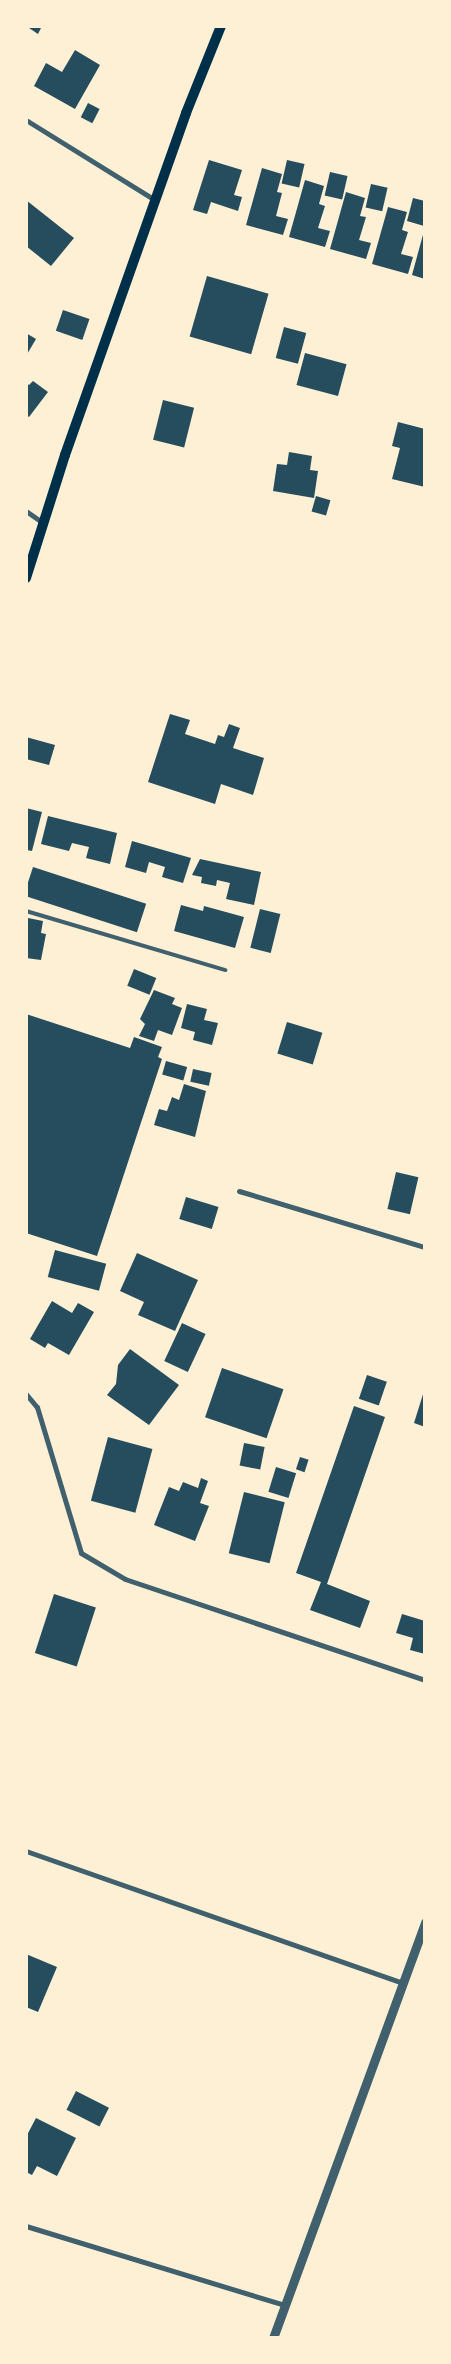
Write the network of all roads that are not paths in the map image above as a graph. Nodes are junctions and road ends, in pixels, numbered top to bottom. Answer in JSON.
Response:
{"nodes":[{"id":1,"x":221,"y":26,"type":"edge"},
{"id":2,"x":26,"y":120,"type":"edge"},
{"id":3,"x":155,"y":201,"type":"junction"},
{"id":4,"x":26,"y":511,"type":"edge"},
{"id":5,"x":44,"y":523,"type":"junction"},
{"id":6,"x":26,"y":578,"type":"edge"},
{"id":7,"x":26,"y":911,"type":"edge"},
{"id":8,"x":226,"y":970,"type":"dead end"},
{"id":9,"x":239,"y":1191,"type":"dead end"},
{"id":10,"x":425,"y":1247,"type":"edge"},
{"id":11,"x":26,"y":1394,"type":"edge"},
{"id":12,"x":425,"y":1680,"type":"edge"},
{"id":13,"x":26,"y":1851,"type":"edge"},
{"id":14,"x":425,"y":1922,"type":"edge"},
{"id":15,"x":403,"y":1983,"type":"junction"},
{"id":16,"x":26,"y":2226,"type":"edge"},
{"id":17,"x":285,"y":2305,"type":"junction"},
{"id":18,"x":273,"y":2338,"type":"edge"}],
"edges":[{"from":1,"to":3,"type":"main road"},
{"from":2,"to":3,"type":"street"},
{"from":3,"to":5,"type":"main road"},
{"from":4,"to":5,"type":"street"},
{"from":5,"to":6,"type":"main road"},
{"from":7,"to":8,"type":"lane"},
{"from":9,"to":10,"type":"street"},
{"from":11,"to":12,"type":"street"},
{"from":13,"to":15,"type":"street"},
{"from":14,"to":15,"type":"street"},
{"from":15,"to":17,"type":"street"},
{"from":16,"to":17,"type":"street"},
{"from":17,"to":18,"type":"street"}]}
